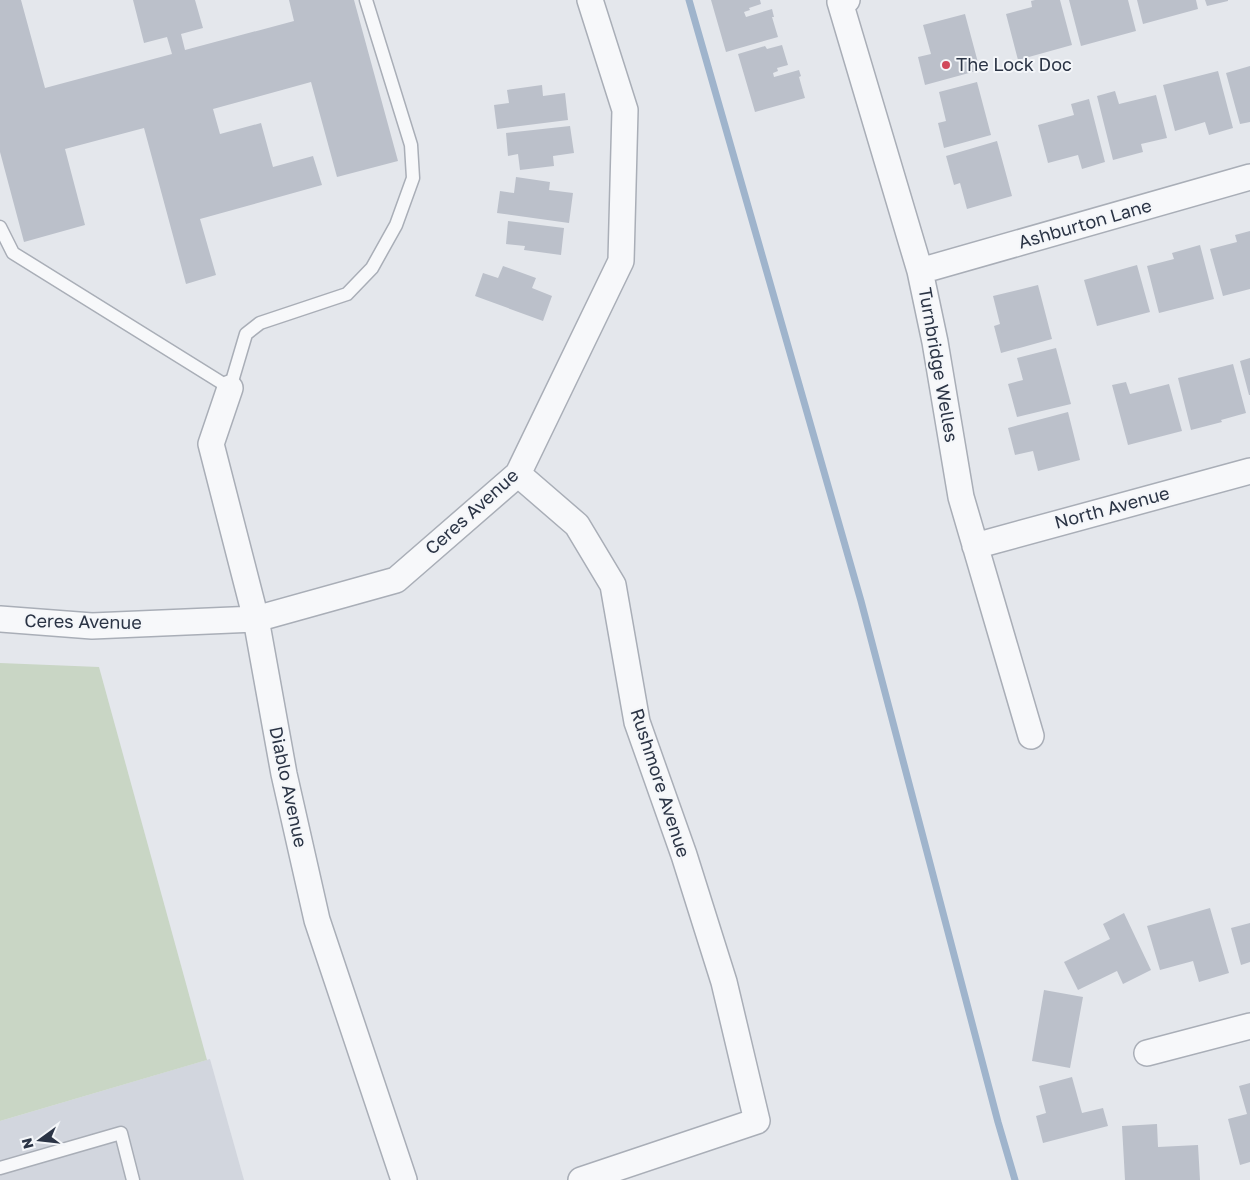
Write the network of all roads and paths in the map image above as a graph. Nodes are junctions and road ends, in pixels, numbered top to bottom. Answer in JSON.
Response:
{"nodes":[{"id":1,"x":366,"y":0,"type":"edge"},
{"id":2,"x":590,"y":0,"type":"edge"},
{"id":3,"x":847,"y":0,"type":"edge"},
{"id":4,"x":1250,"y":177,"type":"edge"},
{"id":5,"x":0,"y":227,"type":"edge"},
{"id":6,"x":920,"y":271,"type":"junction"},
{"id":7,"x":230,"y":388,"type":"junction"},
{"id":8,"x":518,"y":474,"type":"junction"},
{"id":9,"x":1248,"y":478,"type":"edge"},
{"id":10,"x":975,"y":546,"type":"junction"},
{"id":11,"x":0,"y":619,"type":"edge"},
{"id":12,"x":256,"y":619,"type":"junction"},
{"id":13,"x":1031,"y":736,"type":"dead end"},
{"id":14,"x":1250,"y":1026,"type":"edge"},
{"id":15,"x":1147,"y":1053,"type":"dead end"},
{"id":16,"x":0,"y":1168,"type":"edge"},
{"id":17,"x":134,"y":1180,"type":"edge"},
{"id":18,"x":404,"y":1180,"type":"edge"},
{"id":19,"x":581,"y":1180,"type":"edge"}],
"edges":[{"from":1,"to":7,"type":"lane"},
{"from":2,"to":8,"type":"street","name":"Ceres Avenue"},
{"from":3,"to":6,"type":"street","name":"Turnbridge Welles"},
{"from":4,"to":6,"type":"street","name":"Ashburton Lane"},
{"from":5,"to":7,"type":"lane"},
{"from":6,"to":10,"type":"street","name":"Turnbridge Welles"},
{"from":7,"to":12,"type":"street","name":"Diablo Avenue"},
{"from":8,"to":12,"type":"street","name":"Ceres Avenue"},
{"from":8,"to":19,"type":"street","name":"Rushmore Avenue"},
{"from":9,"to":10,"type":"street","name":"North Avenue"},
{"from":10,"to":13,"type":"street","name":"Turnbridge Welles"},
{"from":11,"to":12,"type":"street","name":"Ceres Avenue"},
{"from":12,"to":18,"type":"street","name":"Diablo Avenue"},
{"from":14,"to":15,"type":"street"},
{"from":16,"to":17,"type":"lane"}]}
